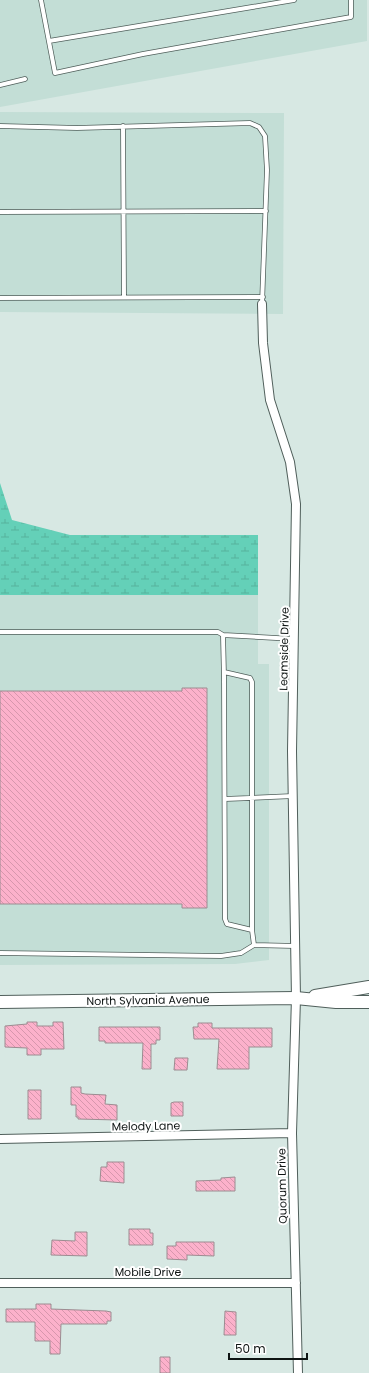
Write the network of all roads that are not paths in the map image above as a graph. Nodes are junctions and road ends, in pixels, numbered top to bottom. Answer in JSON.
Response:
{"nodes":[{"id":1,"x":47,"y":0,"type":"edge"},
{"id":2,"x":294,"y":0,"type":"edge"},
{"id":3,"x":351,"y":0,"type":"edge"},
{"id":4,"x":41,"y":1,"type":"edge"},
{"id":5,"x":49,"y":41,"type":"junction"},
{"id":6,"x":25,"y":79,"type":"dead end"},
{"id":7,"x":0,"y":85,"type":"edge"},
{"id":8,"x":0,"y":126,"type":"edge"},
{"id":9,"x":123,"y":126,"type":"junction"},
{"id":10,"x":266,"y":211,"type":"junction"},
{"id":11,"x":0,"y":212,"type":"edge"},
{"id":12,"x":124,"y":212,"type":"junction"},
{"id":13,"x":0,"y":298,"type":"edge"},
{"id":14,"x":124,"y":298,"type":"junction"},
{"id":15,"x":263,"y":300,"type":"junction"},
{"id":16,"x":0,"y":632,"type":"edge"},
{"id":17,"x":223,"y":635,"type":"junction"},
{"id":18,"x":295,"y":639,"type":"junction"},
{"id":19,"x":224,"y":672,"type":"junction"},
{"id":20,"x":293,"y":796,"type":"junction"},
{"id":21,"x":253,"y":798,"type":"junction"},
{"id":22,"x":225,"y":799,"type":"junction"},
{"id":23,"x":252,"y":930,"type":"junction"},
{"id":24,"x":254,"y":944,"type":"junction"},
{"id":25,"x":295,"y":946,"type":"junction"},
{"id":26,"x":0,"y":953,"type":"edge"},
{"id":27,"x":369,"y":987,"type":"edge"},
{"id":28,"x":296,"y":998,"type":"junction"},
{"id":29,"x":0,"y":1002,"type":"edge"},
{"id":30,"x":369,"y":1002,"type":"edge"},
{"id":31,"x":292,"y":1133,"type":"junction"},
{"id":32,"x":0,"y":1139,"type":"edge"},
{"id":33,"x":0,"y":1283,"type":"edge"},
{"id":34,"x":296,"y":1283,"type":"junction"},
{"id":35,"x":298,"y":1373,"type":"edge"}],
"edges":[{"from":1,"to":4,"type":"lane"},
{"from":2,"to":5,"type":"lane"},
{"from":3,"to":5,"type":"lane"},
{"from":4,"to":5,"type":"lane"},
{"from":6,"to":7,"type":"lane"},
{"from":8,"to":9,"type":"lane"},
{"from":9,"to":10,"type":"lane"},
{"from":9,"to":12,"type":"lane"},
{"from":10,"to":12,"type":"lane"},
{"from":10,"to":15,"type":"lane"},
{"from":11,"to":12,"type":"lane"},
{"from":12,"to":14,"type":"lane"},
{"from":13,"to":14,"type":"lane"},
{"from":14,"to":15,"type":"lane"},
{"from":15,"to":18,"type":"street","name":"Leamside Drive"},
{"from":16,"to":17,"type":"lane"},
{"from":17,"to":18,"type":"lane"},
{"from":17,"to":19,"type":"lane"},
{"from":18,"to":20,"type":"street","name":"Leamside Drive"},
{"from":19,"to":21,"type":"lane"},
{"from":19,"to":22,"type":"lane"},
{"from":20,"to":21,"type":"lane"},
{"from":20,"to":25,"type":"street","name":"Leamside Drive"},
{"from":21,"to":22,"type":"lane"},
{"from":21,"to":23,"type":"lane"},
{"from":22,"to":23,"type":"lane"},
{"from":23,"to":24,"type":"lane"},
{"from":24,"to":25,"type":"lane"},
{"from":24,"to":26,"type":"lane"},
{"from":25,"to":28,"type":"street","name":"Leamside Drive"},
{"from":27,"to":28,"type":"street","name":"North Sylvania Avenue"},
{"from":28,"to":29,"type":"street","name":"North Sylvania Avenue"},
{"from":28,"to":30,"type":"street","name":"North Sylvania Avenue"},
{"from":28,"to":31,"type":"street","name":"Quorum Drive"},
{"from":31,"to":32,"type":"street","name":"Melody Lane"},
{"from":31,"to":34,"type":"street","name":"Quorum Drive"},
{"from":33,"to":34,"type":"street","name":"Mobile Drive"},
{"from":34,"to":35,"type":"street","name":"Quorum Drive"}]}
